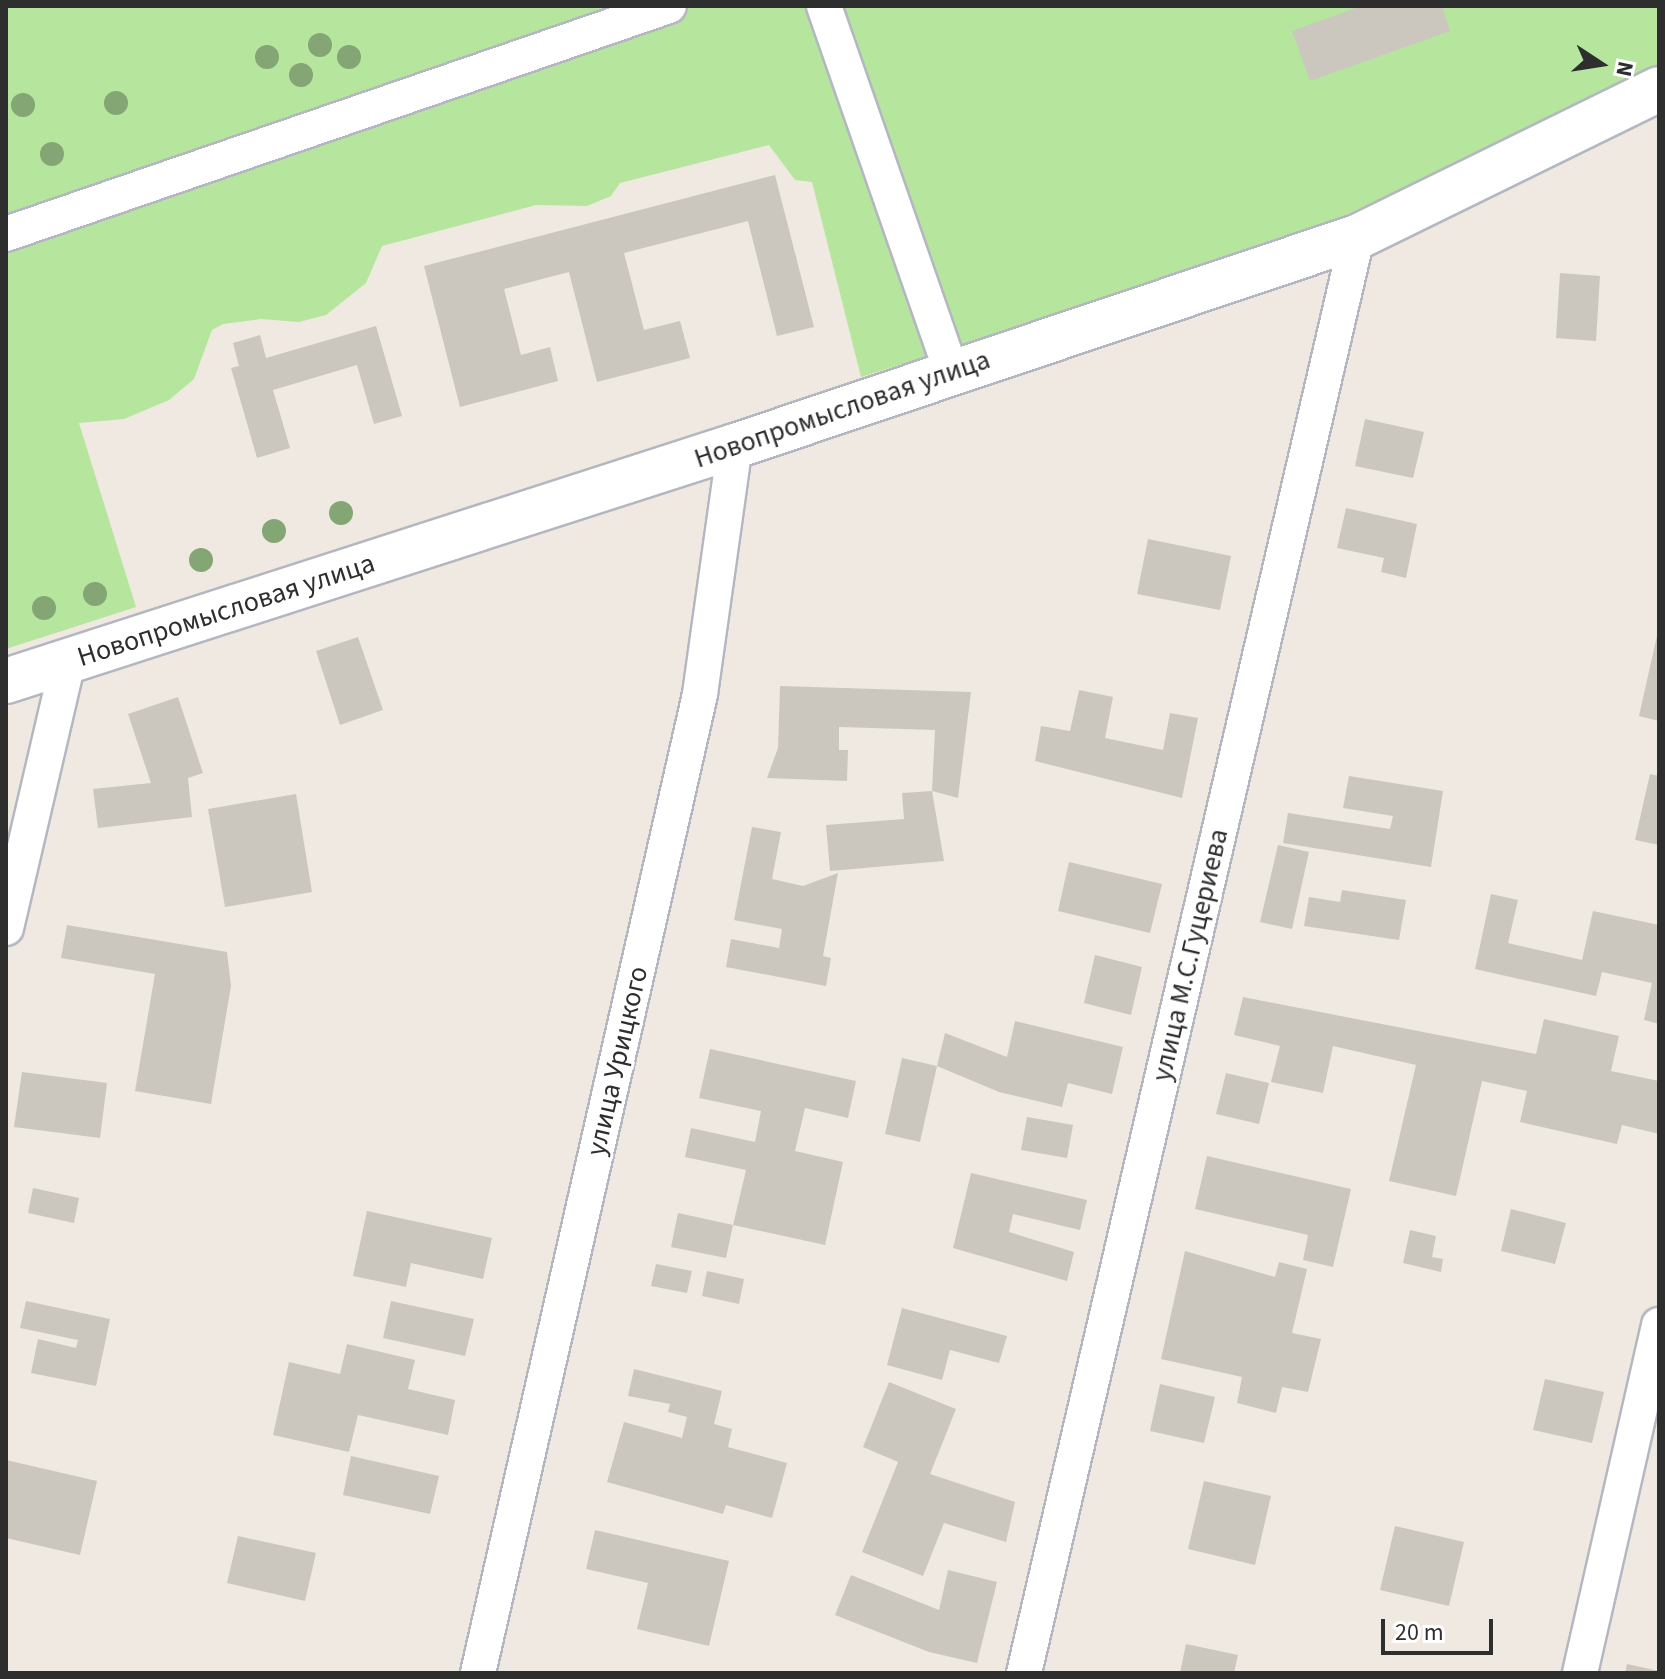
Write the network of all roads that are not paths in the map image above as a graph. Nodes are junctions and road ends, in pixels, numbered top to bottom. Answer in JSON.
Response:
{"nodes":[{"id":1,"x":669,"y":6,"type":"edge"},
{"id":2,"x":824,"y":6,"type":"edge"},
{"id":3,"x":1659,"y":89,"type":"edge"},
{"id":4,"x":6,"y":234,"type":"edge"},
{"id":5,"x":1357,"y":237,"type":"junction"},
{"id":6,"x":952,"y":373,"type":"junction"},
{"id":7,"x":735,"y":446,"type":"junction"},
{"id":8,"x":68,"y":661,"type":"junction"},
{"id":9,"x":6,"y":681,"type":"edge"},
{"id":10,"x":6,"y":928,"type":"edge"},
{"id":11,"x":1659,"y":1325,"type":"edge"},
{"id":12,"x":478,"y":1673,"type":"edge"},
{"id":13,"x":1024,"y":1673,"type":"edge"},
{"id":14,"x":1580,"y":1673,"type":"edge"}],
"edges":[{"from":1,"to":4,"type":"street"},
{"from":2,"to":6,"type":"street"},
{"from":3,"to":5,"type":"main road","name":"Новопромысловая улица"},
{"from":5,"to":6,"type":"main road","name":"Новопромысловая улица"},
{"from":5,"to":13,"type":"street","name":"улица М.С.Гуцериева"},
{"from":6,"to":7,"type":"main road","name":"Новопромысловая улица"},
{"from":7,"to":8,"type":"main road","name":"Новопромысловая улица"},
{"from":7,"to":12,"type":"street","name":"улица Урицкого"},
{"from":8,"to":9,"type":"main road","name":"Новопромысловая улица"},
{"from":8,"to":10,"type":"street"},
{"from":11,"to":14,"type":"street"}]}
